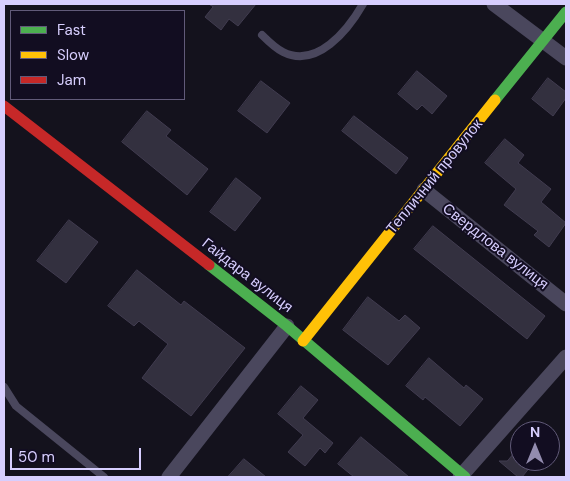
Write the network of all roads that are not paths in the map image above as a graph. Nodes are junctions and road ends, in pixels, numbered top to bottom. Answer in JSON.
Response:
{"nodes":[{"id":1,"x":363,"y":4,"type":"edge"},
{"id":2,"x":494,"y":4,"type":"edge"},
{"id":3,"x":566,"y":12,"type":"edge"},
{"id":4,"x":262,"y":35,"type":"dead end"},
{"id":5,"x":544,"y":40,"type":"junction"},
{"id":6,"x":566,"y":58,"type":"edge"},
{"id":7,"x":4,"y":106,"type":"edge"},
{"id":8,"x":424,"y":190,"type":"junction"},
{"id":9,"x":566,"y":304,"type":"edge"},
{"id":10,"x":287,"y":326,"type":"junction"},
{"id":11,"x":303,"y":341,"type":"junction"},
{"id":12,"x":566,"y":357,"type":"edge"},
{"id":13,"x":4,"y":387,"type":"edge"},
{"id":14,"x":462,"y":476,"type":"edge"},
{"id":15,"x":104,"y":477,"type":"edge"},
{"id":16,"x":169,"y":477,"type":"edge"}],
"edges":[{"from":1,"to":4,"type":"lane"},
{"from":2,"to":5,"type":"street"},
{"from":3,"to":5,"type":"street","name":"Тепличний провулок"},
{"from":5,"to":6,"type":"street"},
{"from":5,"to":8,"type":"street","name":"Тепличний провулок"},
{"from":7,"to":10,"type":"street","name":"Гайдара вулиця"},
{"from":8,"to":9,"type":"street","name":"Свердлова вулиця"},
{"from":8,"to":11,"type":"street","name":"Тепличний провулок"},
{"from":10,"to":11,"type":"street","name":"Гайдара вулиця"},
{"from":10,"to":16,"type":"street"},
{"from":11,"to":14,"type":"street","name":"Гайдара вулиця"},
{"from":12,"to":14,"type":"street"},
{"from":13,"to":15,"type":"lane"}]}
